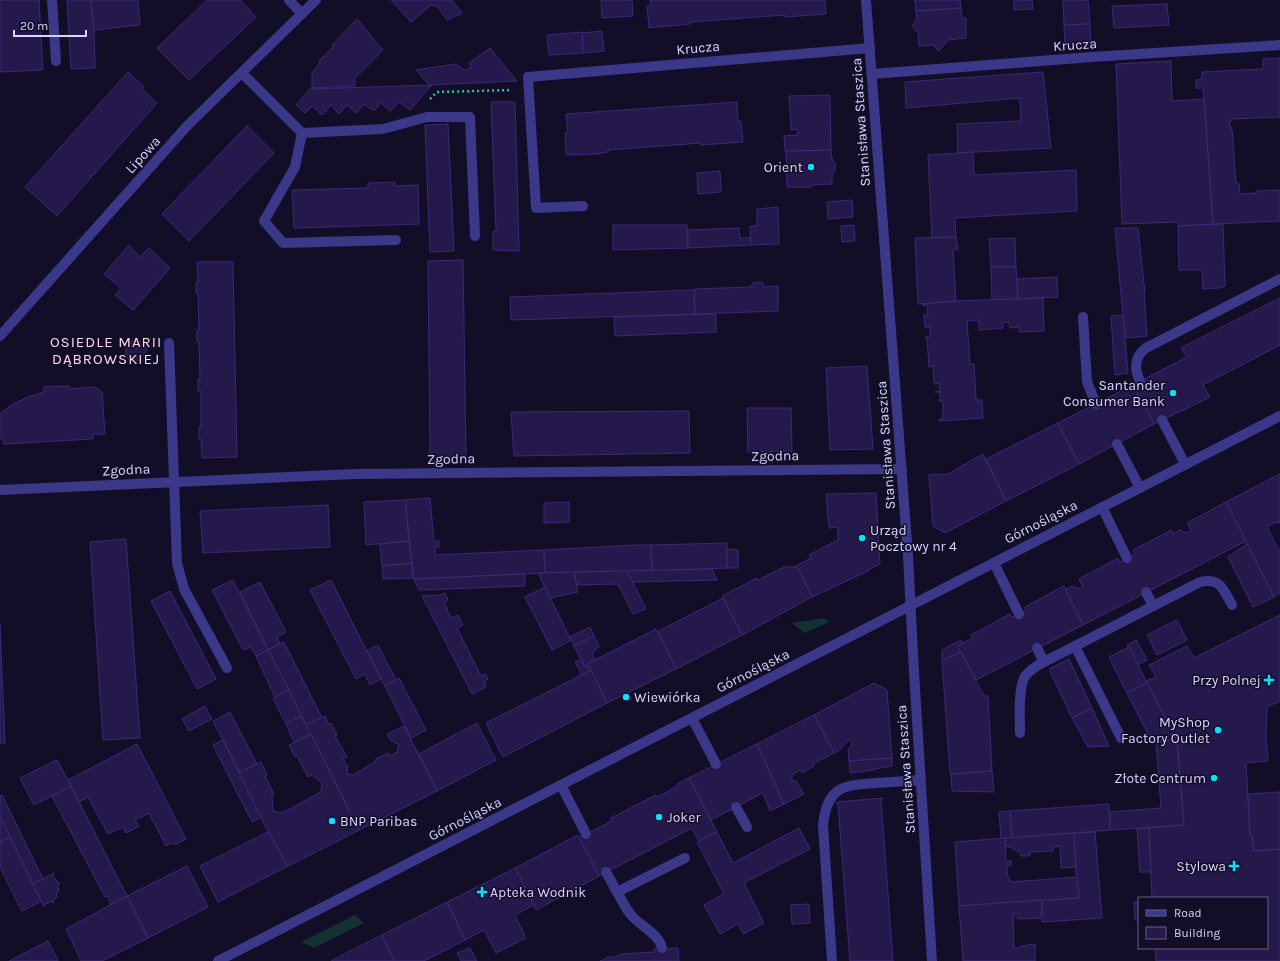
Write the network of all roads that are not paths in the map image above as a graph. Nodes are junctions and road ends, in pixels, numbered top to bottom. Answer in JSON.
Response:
{"nodes":[{"id":1,"x":52,"y":0,"type":"edge"},
{"id":2,"x":289,"y":0,"type":"edge"},
{"id":3,"x":316,"y":0,"type":"edge"},
{"id":4,"x":866,"y":0,"type":"edge"},
{"id":5,"x":302,"y":14,"type":"junction"},
{"id":6,"x":1280,"y":45,"type":"edge"},
{"id":7,"x":870,"y":48,"type":"junction"},
{"id":8,"x":56,"y":61,"type":"dead end"},
{"id":9,"x":242,"y":72,"type":"junction"},
{"id":10,"x":872,"y":74,"type":"junction"},
{"id":11,"x":302,"y":133,"type":"junction"},
{"id":12,"x":583,"y":206,"type":"dead end"},
{"id":13,"x":475,"y":236,"type":"dead end"},
{"id":14,"x":396,"y":240,"type":"dead end"},
{"id":15,"x":1280,"y":279,"type":"edge"},
{"id":16,"x":1083,"y":317,"type":"dead end"},
{"id":17,"x":0,"y":336,"type":"edge"},
{"id":18,"x":169,"y":343,"type":"dead end"},
{"id":19,"x":1140,"y":381,"type":"dead end"},
{"id":20,"x":1096,"y":404,"type":"dead end"},
{"id":21,"x":1280,"y":416,"type":"edge"},
{"id":22,"x":1162,"y":420,"type":"dead end"},
{"id":23,"x":1117,"y":444,"type":"dead end"},
{"id":24,"x":1185,"y":464,"type":"junction"},
{"id":25,"x":902,"y":469,"type":"junction"},
{"id":26,"x":174,"y":482,"type":"junction"},
{"id":27,"x":1140,"y":488,"type":"junction"},
{"id":28,"x":0,"y":490,"type":"edge"},
{"id":29,"x":1102,"y":507,"type":"junction"},
{"id":30,"x":1127,"y":558,"type":"dead end"},
{"id":31,"x":994,"y":563,"type":"junction"},
{"id":32,"x":1146,"y":592,"type":"dead end"},
{"id":33,"x":1232,"y":604,"type":"dead end"},
{"id":34,"x":911,"y":606,"type":"junction"},
{"id":35,"x":1153,"y":606,"type":"junction"},
{"id":36,"x":1019,"y":614,"type":"dead end"},
{"id":37,"x":1075,"y":646,"type":"junction"},
{"id":38,"x":1037,"y":648,"type":"dead end"},
{"id":39,"x":1044,"y":662,"type":"junction"},
{"id":40,"x":226,"y":668,"type":"dead end"},
{"id":41,"x":692,"y":718,"type":"junction"},
{"id":42,"x":1020,"y":733,"type":"dead end"},
{"id":43,"x":1120,"y":738,"type":"dead end"},
{"id":44,"x":716,"y":764,"type":"dead end"},
{"id":45,"x":921,"y":780,"type":"junction"},
{"id":46,"x":561,"y":785,"type":"junction"},
{"id":47,"x":736,"y":807,"type":"dead end"},
{"id":48,"x":746,"y":828,"type":"dead end"},
{"id":49,"x":586,"y":834,"type":"dead end"},
{"id":50,"x":685,"y":858,"type":"dead end"},
{"id":51,"x":606,"y":872,"type":"dead end"},
{"id":52,"x":617,"y":892,"type":"junction"},
{"id":53,"x":662,"y":948,"type":"dead end"},
{"id":54,"x":220,"y":960,"type":"edge"},
{"id":55,"x":832,"y":961,"type":"edge"},
{"id":56,"x":932,"y":961,"type":"edge"}],
"edges":[{"from":1,"to":8,"type":"street"},
{"from":2,"to":5,"type":"street"},
{"from":3,"to":5,"type":"street","name":"Lipowa"},
{"from":4,"to":7,"type":"street","name":"Stanisława Staszica"},
{"from":5,"to":9,"type":"street","name":"Lipowa"},
{"from":6,"to":10,"type":"street","name":"Krucza"},
{"from":7,"to":10,"type":"street","name":"Stanisława Staszica"},
{"from":7,"to":12,"type":"street","name":"Krucza"},
{"from":9,"to":11,"type":"street"},
{"from":9,"to":17,"type":"street","name":"Lipowa"},
{"from":10,"to":25,"type":"street","name":"Stanisława Staszica"},
{"from":11,"to":13,"type":"street"},
{"from":11,"to":14,"type":"street"},
{"from":15,"to":19,"type":"street"},
{"from":16,"to":20,"type":"street"},
{"from":18,"to":26,"type":"street"},
{"from":21,"to":24,"type":"street","name":"Górnośląska"},
{"from":22,"to":24,"type":"street"},
{"from":23,"to":27,"type":"street"},
{"from":24,"to":27,"type":"street","name":"Górnośląska"},
{"from":25,"to":26,"type":"street","name":"Zgodna"},
{"from":25,"to":34,"type":"street","name":"Stanisława Staszica"},
{"from":26,"to":28,"type":"street","name":"Zgodna"},
{"from":26,"to":40,"type":"street"},
{"from":27,"to":29,"type":"street","name":"Górnośląska"},
{"from":29,"to":30,"type":"street"},
{"from":29,"to":31,"type":"street","name":"Górnośląska"},
{"from":31,"to":34,"type":"street","name":"Górnośląska"},
{"from":31,"to":36,"type":"street"},
{"from":32,"to":35,"type":"street"},
{"from":33,"to":35,"type":"street"},
{"from":34,"to":41,"type":"street","name":"Górnośląska"},
{"from":34,"to":45,"type":"street","name":"Stanisława Staszica"},
{"from":35,"to":37,"type":"street"},
{"from":37,"to":39,"type":"street"},
{"from":37,"to":43,"type":"street"},
{"from":38,"to":39,"type":"street"},
{"from":39,"to":42,"type":"street"},
{"from":41,"to":44,"type":"street"},
{"from":41,"to":46,"type":"street","name":"Górnośląska"},
{"from":45,"to":55,"type":"street"},
{"from":45,"to":56,"type":"street","name":"Stanisława Staszica"},
{"from":46,"to":49,"type":"street"},
{"from":46,"to":54,"type":"street","name":"Górnośląska"},
{"from":47,"to":48,"type":"street"},
{"from":50,"to":52,"type":"street"},
{"from":51,"to":52,"type":"street"},
{"from":52,"to":53,"type":"street"}]}
